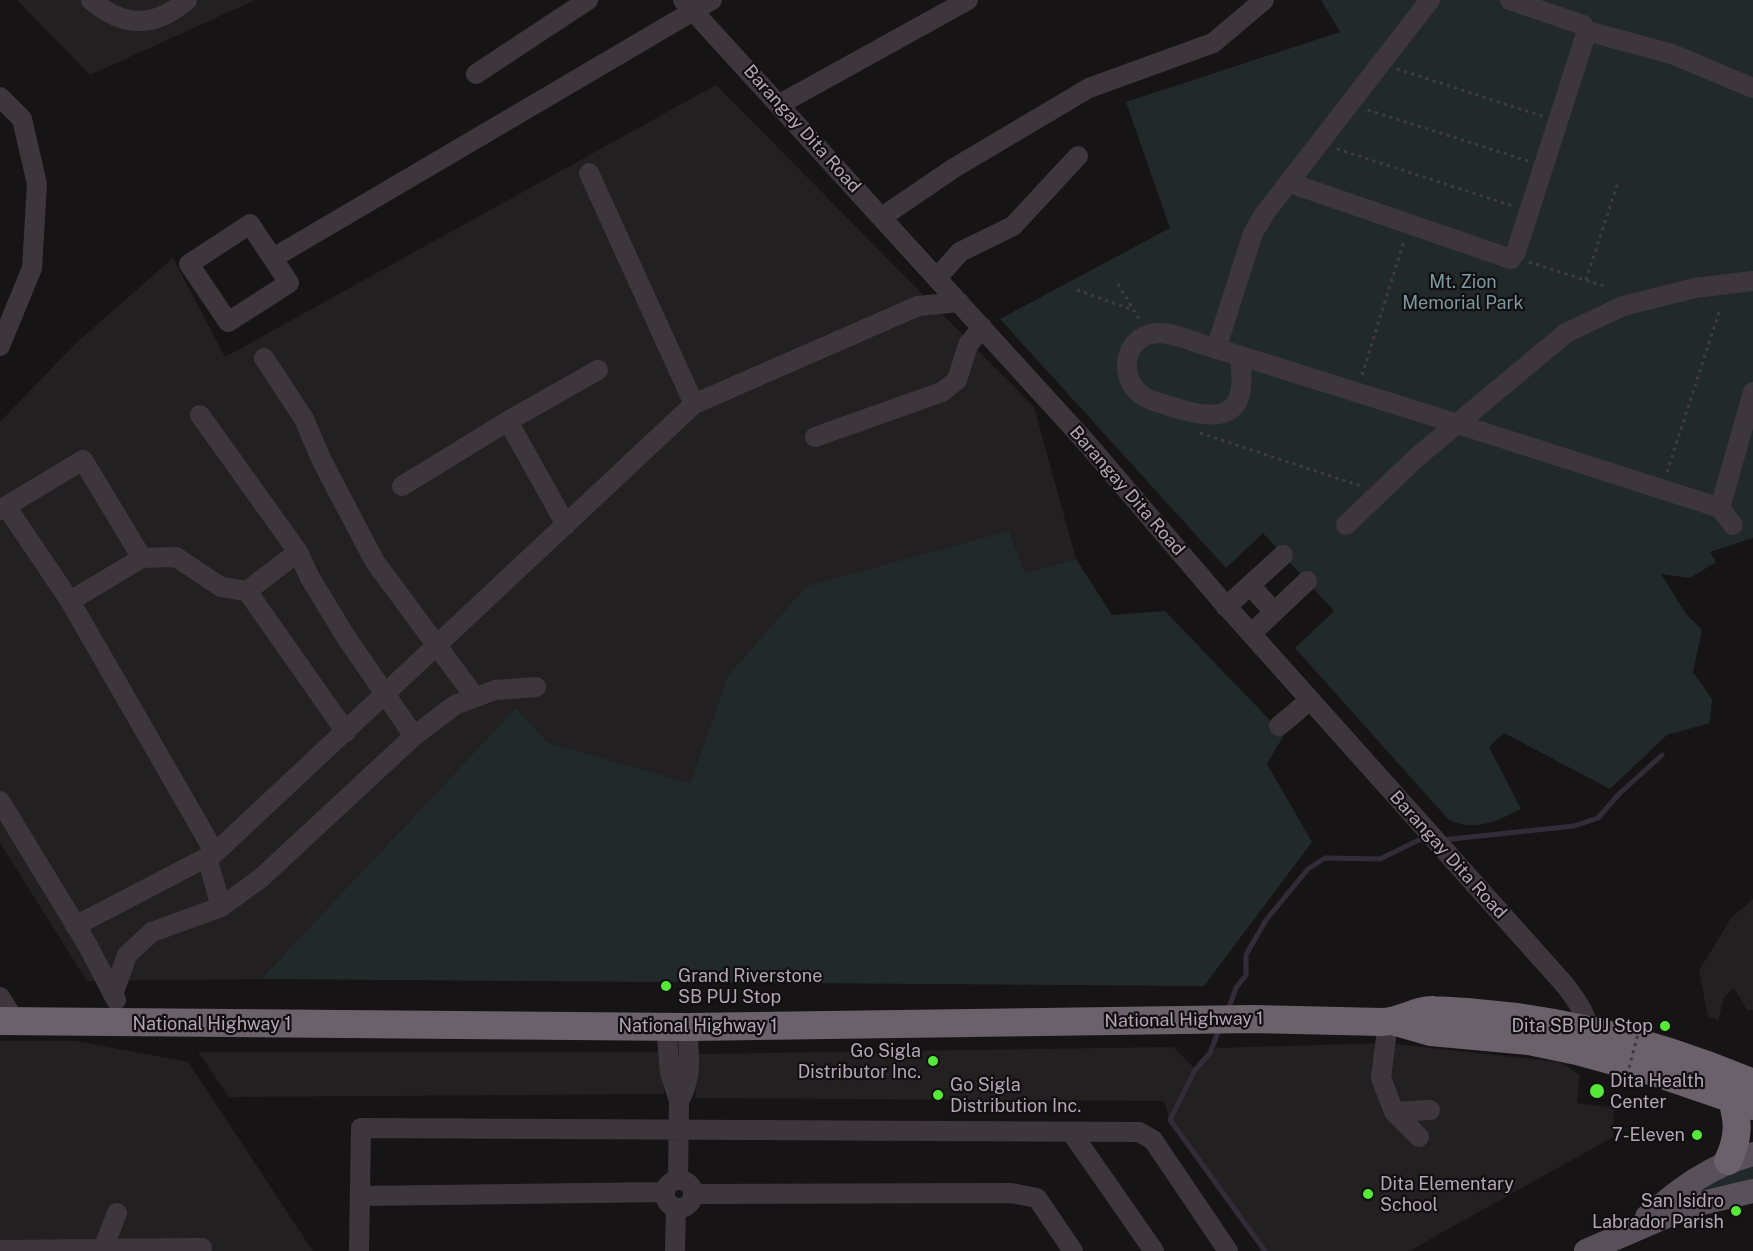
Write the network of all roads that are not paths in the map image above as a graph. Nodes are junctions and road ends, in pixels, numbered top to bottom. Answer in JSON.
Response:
{"nodes":[{"id":1,"x":91,"y":0,"type":"edge"},
{"id":2,"x":187,"y":0,"type":"edge"},
{"id":3,"x":588,"y":0,"type":"edge"},
{"id":4,"x":712,"y":0,"type":"edge"},
{"id":5,"x":968,"y":0,"type":"edge"},
{"id":6,"x":1264,"y":0,"type":"edge"},
{"id":7,"x":1430,"y":0,"type":"edge"},
{"id":8,"x":1510,"y":0,"type":"edge"},
{"id":9,"x":688,"y":5,"type":"edge"},
{"id":10,"x":1587,"y":31,"type":"junction"},
{"id":11,"x":476,"y":74,"type":"dead end"},
{"id":12,"x":1753,"y":88,"type":"edge"},
{"id":13,"x":0,"y":97,"type":"edge"},
{"id":14,"x":780,"y":104,"type":"junction"},
{"id":15,"x":1078,"y":156,"type":"dead end"},
{"id":16,"x":589,"y":173,"type":"dead end"},
{"id":17,"x":1290,"y":183,"type":"junction"},
{"id":18,"x":882,"y":217,"type":"junction"},
{"id":19,"x":273,"y":258,"type":"junction"},
{"id":20,"x":937,"y":278,"type":"junction"},
{"id":21,"x":1753,"y":281,"type":"edge"},
{"id":22,"x":959,"y":302,"type":"junction"},
{"id":23,"x":982,"y":327,"type":"junction"},
{"id":24,"x":1,"y":341,"type":"edge"},
{"id":25,"x":1216,"y":349,"type":"junction"},
{"id":26,"x":1239,"y":355,"type":"junction"},
{"id":27,"x":264,"y":358,"type":"dead end"},
{"id":28,"x":598,"y":370,"type":"dead end"},
{"id":29,"x":1753,"y":392,"type":"edge"},
{"id":30,"x":694,"y":404,"type":"junction"},
{"id":31,"x":200,"y":415,"type":"dead end"},
{"id":32,"x":508,"y":421,"type":"junction"},
{"id":33,"x":1457,"y":423,"type":"junction"},
{"id":34,"x":815,"y":437,"type":"dead end"},
{"id":35,"x":402,"y":486,"type":"dead end"},
{"id":36,"x":3,"y":508,"type":"edge"},
{"id":37,"x":1720,"y":508,"type":"junction"},
{"id":38,"x":566,"y":525,"type":"junction"},
{"id":39,"x":1346,"y":525,"type":"dead end"},
{"id":40,"x":1733,"y":525,"type":"dead end"},
{"id":41,"x":298,"y":552,"type":"junction"},
{"id":42,"x":1283,"y":555,"type":"dead end"},
{"id":43,"x":142,"y":558,"type":"junction"},
{"id":44,"x":1307,"y":581,"type":"dead end"},
{"id":45,"x":1250,"y":585,"type":"junction"},
{"id":46,"x":247,"y":591,"type":"junction"},
{"id":47,"x":70,"y":601,"type":"junction"},
{"id":48,"x":1226,"y":607,"type":"junction"},
{"id":49,"x":1274,"y":612,"type":"junction"},
{"id":50,"x":1251,"y":634,"type":"junction"},
{"id":51,"x":438,"y":646,"type":"junction"},
{"id":52,"x":536,"y":687,"type":"dead end"},
{"id":53,"x":386,"y":694,"type":"junction"},
{"id":54,"x":476,"y":697,"type":"junction"},
{"id":55,"x":1310,"y":700,"type":"junction"},
{"id":56,"x":1279,"y":726,"type":"dead end"},
{"id":57,"x":346,"y":732,"type":"junction"},
{"id":58,"x":414,"y":736,"type":"junction"},
{"id":59,"x":0,"y":801,"type":"edge"},
{"id":60,"x":211,"y":855,"type":"junction"},
{"id":61,"x":221,"y":907,"type":"junction"},
{"id":62,"x":75,"y":926,"type":"junction"},
{"id":63,"x":1565,"y":985,"type":"junction"},
{"id":64,"x":114,"y":995,"type":"junction"},
{"id":65,"x":0,"y":997,"type":"edge"},
{"id":66,"x":1534,"y":1020,"type":"junction"},
{"id":67,"x":8,"y":1021,"type":"edge"},
{"id":68,"x":1392,"y":1022,"type":"junction"},
{"id":69,"x":129,"y":1024,"type":"junction"},
{"id":70,"x":676,"y":1027,"type":"junction"},
{"id":71,"x":1587,"y":1041,"type":"junction"},
{"id":72,"x":1746,"y":1095,"type":"edge"},
{"id":73,"x":1430,"y":1110,"type":"dead end"},
{"id":74,"x":1394,"y":1112,"type":"junction"},
{"id":75,"x":679,"y":1132,"type":"junction"},
{"id":76,"x":1071,"y":1132,"type":"junction"},
{"id":77,"x":1419,"y":1137,"type":"dead end"},
{"id":78,"x":1741,"y":1158,"type":"edge"},
{"id":79,"x":1753,"y":1191,"type":"edge"},
{"id":80,"x":673,"y":1193,"type":"junction"},
{"id":81,"x":360,"y":1196,"type":"junction"},
{"id":82,"x":117,"y":1213,"type":"dead end"},
{"id":83,"x":1626,"y":1239,"type":"edge"},
{"id":84,"x":202,"y":1248,"type":"dead end"},
{"id":85,"x":103,"y":1249,"type":"junction"},
{"id":86,"x":0,"y":1250,"type":"edge"},
{"id":87,"x":359,"y":1251,"type":"edge"},
{"id":88,"x":675,"y":1251,"type":"edge"},
{"id":89,"x":1073,"y":1251,"type":"edge"},
{"id":90,"x":1154,"y":1251,"type":"edge"},
{"id":91,"x":1228,"y":1251,"type":"edge"},
{"id":92,"x":1586,"y":1251,"type":"edge"}],
"edges":[{"from":1,"to":2,"type":"street"},
{"from":3,"to":11,"type":"street"},
{"from":4,"to":9,"type":"street"},
{"from":5,"to":14,"type":"street"},
{"from":6,"to":18,"type":"street"},
{"from":7,"to":17,"type":"street"},
{"from":8,"to":10,"type":"street"},
{"from":9,"to":14,"type":"street","name":"Barangay Dita Road"},
{"from":9,"to":19,"type":"street"},
{"from":10,"to":12,"type":"street"},
{"from":10,"to":17,"type":"street"},
{"from":13,"to":24,"type":"street"},
{"from":14,"to":18,"type":"street","name":"Barangay Dita Road"},
{"from":15,"to":20,"type":"street"},
{"from":16,"to":30,"type":"street"},
{"from":17,"to":25,"type":"street"},
{"from":18,"to":20,"type":"street","name":"Barangay Dita Road"},
{"from":19,"to":19,"type":"street"},
{"from":20,"to":22,"type":"street","name":"Barangay Dita Road"},
{"from":21,"to":33,"type":"street"},
{"from":22,"to":23,"type":"street","name":"Barangay Dita Road"},
{"from":22,"to":30,"type":"street"},
{"from":23,"to":34,"type":"street"},
{"from":23,"to":48,"type":"street","name":"Barangay Dita Road"},
{"from":25,"to":26,"type":"street"},
{"from":25,"to":26,"type":"street"},
{"from":26,"to":33,"type":"street"},
{"from":27,"to":51,"type":"street"},
{"from":28,"to":32,"type":"street"},
{"from":29,"to":37,"type":"street"},
{"from":30,"to":38,"type":"street"},
{"from":31,"to":41,"type":"street"},
{"from":32,"to":35,"type":"street"},
{"from":32,"to":38,"type":"street"},
{"from":33,"to":37,"type":"street"},
{"from":33,"to":39,"type":"street"},
{"from":36,"to":43,"type":"street"},
{"from":36,"to":47,"type":"street"},
{"from":37,"to":40,"type":"street"},
{"from":38,"to":51,"type":"street"},
{"from":41,"to":46,"type":"street"},
{"from":41,"to":53,"type":"street"},
{"from":42,"to":45,"type":"street"},
{"from":43,"to":46,"type":"street"},
{"from":43,"to":47,"type":"street"},
{"from":44,"to":49,"type":"street"},
{"from":45,"to":48,"type":"street"},
{"from":45,"to":49,"type":"street"},
{"from":46,"to":57,"type":"street"},
{"from":47,"to":60,"type":"street"},
{"from":48,"to":50,"type":"street","name":"Barangay Dita Road"},
{"from":49,"to":50,"type":"street"},
{"from":50,"to":55,"type":"street","name":"Barangay Dita Road"},
{"from":51,"to":53,"type":"street"},
{"from":51,"to":54,"type":"street"},
{"from":52,"to":54,"type":"street"},
{"from":53,"to":57,"type":"street"},
{"from":53,"to":58,"type":"street"},
{"from":54,"to":58,"type":"street"},
{"from":55,"to":56,"type":"street"},
{"from":55,"to":63,"type":"street","name":"Barangay Dita Road"},
{"from":57,"to":60,"type":"street"},
{"from":58,"to":61,"type":"street"},
{"from":59,"to":62,"type":"street"},
{"from":60,"to":61,"type":"street"},
{"from":60,"to":62,"type":"street"},
{"from":61,"to":64,"type":"street"},
{"from":62,"to":64,"type":"street"},
{"from":63,"to":66,"type":"street"},
{"from":63,"to":71,"type":"street","name":"Barangay Dita Road"},
{"from":64,"to":69,"type":"street"},
{"from":65,"to":67,"type":"street"},
{"from":66,"to":68,"type":"highway","name":"National Highway 1"},
{"from":66,"to":71,"type":"highway","name":"National Highway 1"},
{"from":67,"to":69,"type":"highway","name":"National Highway 1"},
{"from":68,"to":70,"type":"highway","name":"National Highway 1"},
{"from":68,"to":71,"type":"highway","name":"National Highway 1"},
{"from":68,"to":74,"type":"street"},
{"from":69,"to":70,"type":"highway","name":"National Highway 1"},
{"from":70,"to":75,"type":"street"},
{"from":71,"to":72,"type":"highway","name":"National Highway 1"},
{"from":72,"to":78,"type":"highway"},
{"from":73,"to":74,"type":"street"},
{"from":74,"to":77,"type":"street"},
{"from":75,"to":76,"type":"street"},
{"from":75,"to":80,"type":"street"},
{"from":75,"to":81,"type":"street"},
{"from":76,"to":90,"type":"street"},
{"from":76,"to":91,"type":"street"},
{"from":78,"to":83,"type":"main road"},
{"from":79,"to":83,"type":"main road"},
{"from":80,"to":81,"type":"street"},
{"from":80,"to":88,"type":"street"},
{"from":80,"to":89,"type":"street"},
{"from":81,"to":87,"type":"street"},
{"from":82,"to":85,"type":"street"},
{"from":83,"to":92,"type":"main road"},
{"from":84,"to":85,"type":"street"},
{"from":85,"to":86,"type":"street"}]}
